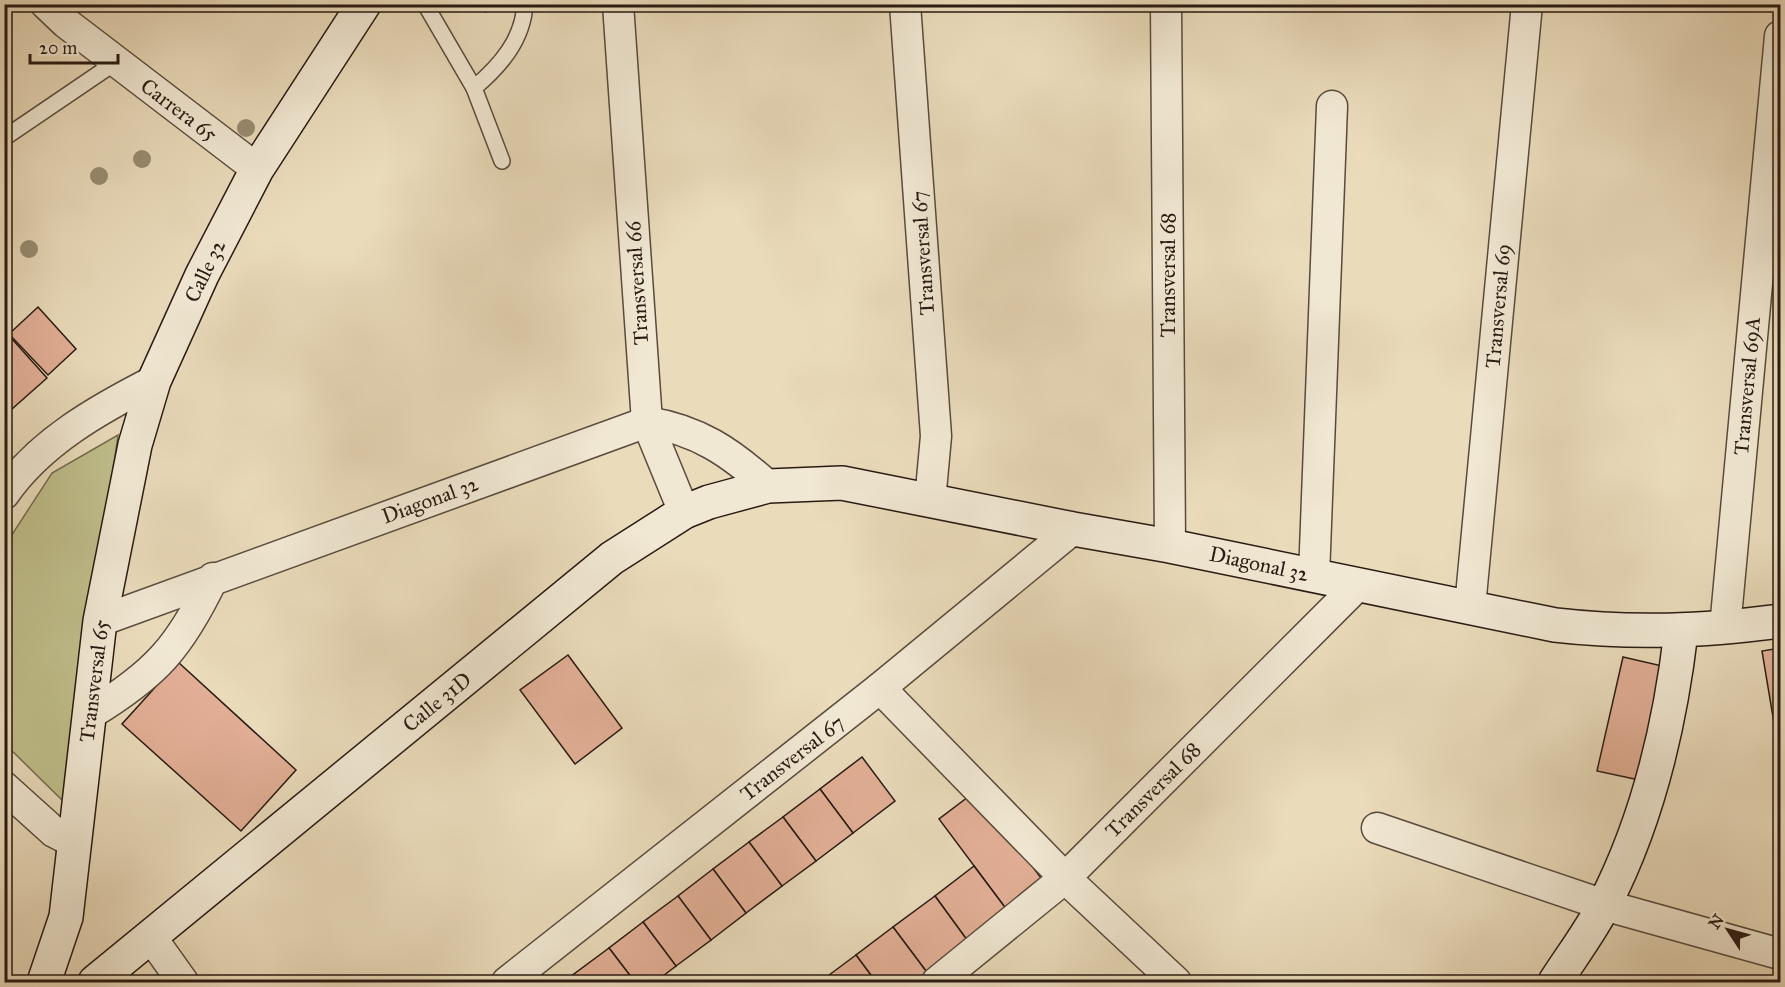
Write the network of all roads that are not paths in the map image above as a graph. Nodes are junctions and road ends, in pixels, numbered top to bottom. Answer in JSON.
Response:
{"nodes":[{"id":1,"x":46,"y":4,"type":"edge"},
{"id":2,"x":364,"y":4,"type":"edge"},
{"id":3,"x":425,"y":4,"type":"edge"},
{"id":4,"x":525,"y":4,"type":"edge"},
{"id":5,"x":618,"y":4,"type":"edge"},
{"id":6,"x":905,"y":4,"type":"edge"},
{"id":7,"x":1166,"y":4,"type":"edge"},
{"id":8,"x":1527,"y":4,"type":"edge"},
{"id":9,"x":1780,"y":36,"type":"edge"},
{"id":10,"x":116,"y":62,"type":"junction"},
{"id":11,"x":474,"y":88,"type":"junction"},
{"id":12,"x":1332,"y":106,"type":"dead end"},
{"id":13,"x":4,"y":138,"type":"edge"},
{"id":14,"x":1774,"y":159,"type":"edge"},
{"id":15,"x":502,"y":160,"type":"dead end"},
{"id":16,"x":257,"y":169,"type":"junction"},
{"id":17,"x":154,"y":381,"type":"junction"},
{"id":18,"x":647,"y":422,"type":"junction"},
{"id":19,"x":753,"y":489,"type":"junction"},
{"id":20,"x":4,"y":494,"type":"edge"},
{"id":21,"x":930,"y":501,"type":"junction"},
{"id":22,"x":684,"y":512,"type":"junction"},
{"id":23,"x":1073,"y":529,"type":"junction"},
{"id":24,"x":1170,"y":546,"type":"junction"},
{"id":25,"x":1314,"y":576,"type":"junction"},
{"id":26,"x":213,"y":578,"type":"junction"},
{"id":27,"x":1357,"y":586,"type":"junction"},
{"id":28,"x":1470,"y":608,"type":"junction"},
{"id":29,"x":100,"y":621,"type":"junction"},
{"id":30,"x":1780,"y":621,"type":"edge"},
{"id":31,"x":1725,"y":628,"type":"junction"},
{"id":32,"x":1681,"y":632,"type":"junction"},
{"id":33,"x":880,"y":688,"type":"junction"},
{"id":34,"x":90,"y":714,"type":"junction"},
{"id":35,"x":4,"y":787,"type":"edge"},
{"id":36,"x":1377,"y":828,"type":"dead end"},
{"id":37,"x":75,"y":843,"type":"junction"},
{"id":38,"x":1065,"y":878,"type":"junction"},
{"id":39,"x":1604,"y":905,"type":"junction"},
{"id":40,"x":151,"y":937,"type":"junction"},
{"id":41,"x":1780,"y":954,"type":"edge"},
{"id":42,"x":44,"y":982,"type":"edge"},
{"id":43,"x":95,"y":982,"type":"edge"},
{"id":44,"x":183,"y":982,"type":"edge"},
{"id":45,"x":507,"y":982,"type":"edge"},
{"id":46,"x":937,"y":982,"type":"edge"},
{"id":47,"x":1176,"y":982,"type":"edge"},
{"id":48,"x":1555,"y":982,"type":"edge"}],
"edges":[{"from":1,"to":10,"type":"street","name":"Carrera 65"},
{"from":2,"to":16,"type":"street","name":"Calle 32"},
{"from":3,"to":11,"type":"lane"},
{"from":4,"to":11,"type":"lane"},
{"from":5,"to":18,"type":"street","name":"Transversal 66"},
{"from":6,"to":21,"type":"street","name":"Transversal 67"},
{"from":7,"to":24,"type":"street","name":"Transversal 68"},
{"from":8,"to":28,"type":"street","name":"Transversal 69"},
{"from":9,"to":14,"type":"street","name":"Transversal 69A"},
{"from":10,"to":13,"type":"lane"},
{"from":10,"to":16,"type":"street","name":"Carrera 65"},
{"from":11,"to":15,"type":"lane"},
{"from":12,"to":25,"type":"street"},
{"from":14,"to":31,"type":"street","name":"Transversal 69A"},
{"from":16,"to":17,"type":"street","name":"Calle 32"},
{"from":17,"to":20,"type":"street"},
{"from":17,"to":29,"type":"street","name":"Transversal 65"},
{"from":18,"to":19,"type":"street"},
{"from":18,"to":22,"type":"street","name":"Transversal 66"},
{"from":18,"to":26,"type":"street","name":"Diagonal 32"},
{"from":19,"to":21,"type":"street","name":"Diagonal 32"},
{"from":19,"to":22,"type":"street","name":"Calle 31D"},
{"from":21,"to":23,"type":"street","name":"Diagonal 32"},
{"from":22,"to":40,"type":"street","name":"Calle 31D"},
{"from":23,"to":24,"type":"street","name":"Diagonal 32"},
{"from":23,"to":33,"type":"street","name":"Transversal 67"},
{"from":24,"to":25,"type":"street","name":"Diagonal 32"},
{"from":25,"to":27,"type":"street","name":"Diagonal 32"},
{"from":26,"to":29,"type":"street","name":"Diagonal 32"},
{"from":26,"to":34,"type":"street"},
{"from":27,"to":28,"type":"street","name":"Diagonal 32"},
{"from":27,"to":38,"type":"street","name":"Transversal 68"},
{"from":28,"to":32,"type":"street","name":"Diagonal 32"},
{"from":29,"to":34,"type":"street","name":"Transversal 65"},
{"from":30,"to":31,"type":"street","name":"Diagonal 32"},
{"from":31,"to":32,"type":"street","name":"Diagonal 32"},
{"from":32,"to":39,"type":"street"},
{"from":33,"to":38,"type":"street"},
{"from":33,"to":45,"type":"street","name":"Transversal 67"},
{"from":34,"to":37,"type":"street","name":"Transversal 65"},
{"from":35,"to":37,"type":"street"},
{"from":36,"to":39,"type":"street"},
{"from":37,"to":42,"type":"street","name":"Transversal 65"},
{"from":38,"to":46,"type":"street","name":"Transversal 68"},
{"from":38,"to":47,"type":"street"},
{"from":39,"to":41,"type":"street"},
{"from":39,"to":48,"type":"street"},
{"from":40,"to":43,"type":"street","name":"Calle 31D"},
{"from":40,"to":44,"type":"street"}]}
